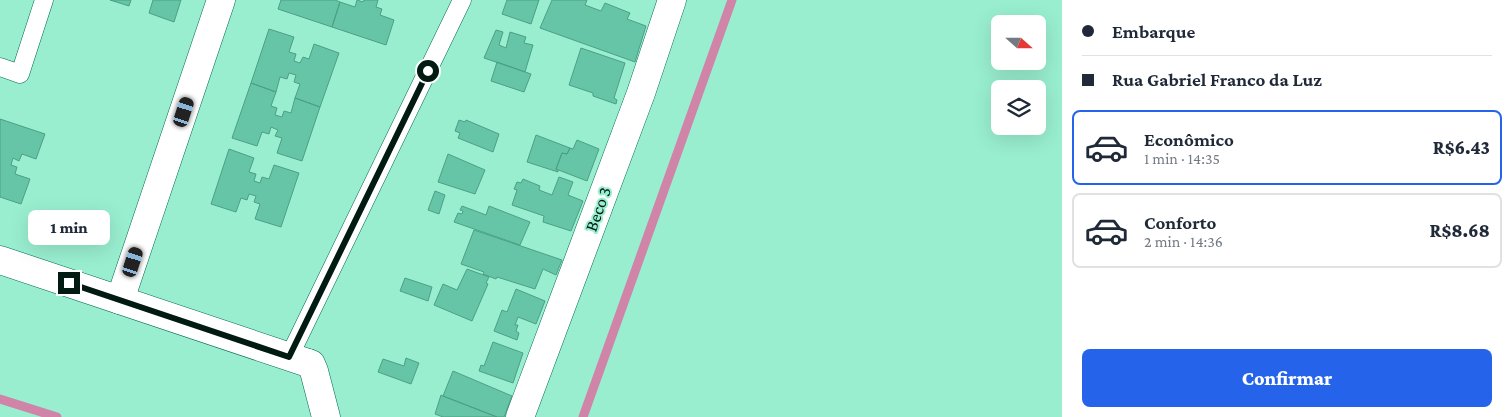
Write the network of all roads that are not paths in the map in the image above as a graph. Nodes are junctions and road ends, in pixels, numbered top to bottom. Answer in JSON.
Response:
{"nodes":[{"id":1,"x":44,"y":0,"type":"edge"},
{"id":2,"x":222,"y":0,"type":"edge"},
{"id":3,"x":462,"y":0,"type":"edge"},
{"id":4,"x":672,"y":0,"type":"edge"},
{"id":5,"x":0,"y":68,"type":"edge"},
{"id":6,"x":0,"y":260,"type":"edge"},
{"id":7,"x":120,"y":300,"type":"junction"},
{"id":8,"x":299,"y":360,"type":"junction"},
{"id":9,"x":326,"y":417,"type":"edge"},
{"id":10,"x":520,"y":417,"type":"edge"}],
"edges":[{"from":1,"to":5,"type":"lane"},
{"from":2,"to":7,"type":"street"},
{"from":3,"to":8,"type":"lane"},
{"from":4,"to":10,"type":"street","name":"Beco 3"},
{"from":6,"to":7,"type":"street"},
{"from":7,"to":8,"type":"street"},
{"from":8,"to":9,"type":"street"}]}
